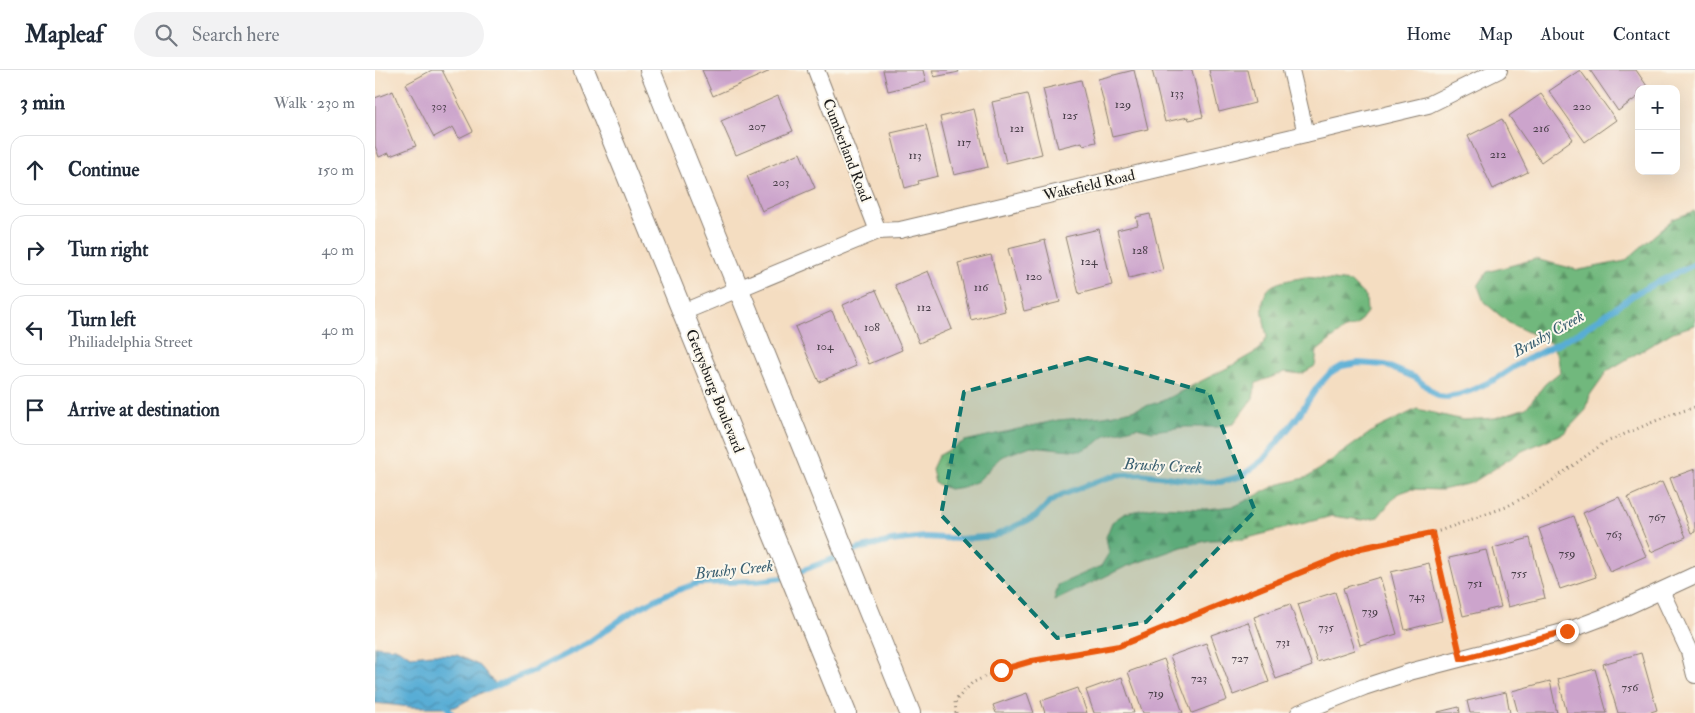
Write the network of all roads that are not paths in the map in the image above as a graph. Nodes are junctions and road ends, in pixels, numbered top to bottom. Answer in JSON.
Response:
{"nodes":[{"id":1,"x":584,"y":70,"type":"edge"},
{"id":2,"x":650,"y":70,"type":"edge"},
{"id":3,"x":816,"y":70,"type":"edge"},
{"id":4,"x":1291,"y":70,"type":"edge"},
{"id":5,"x":1499,"y":70,"type":"edge"},
{"id":6,"x":1306,"y":134,"type":"junction"},
{"id":7,"x":878,"y":231,"type":"junction"},
{"id":8,"x":739,"y":289,"type":"junction"},
{"id":9,"x":683,"y":312,"type":"junction"},
{"id":10,"x":1695,"y":575,"type":"edge"},
{"id":11,"x":1661,"y":591,"type":"junction"},
{"id":12,"x":1695,"y":675,"type":"edge"},
{"id":13,"x":844,"y":708,"type":"edge"},
{"id":14,"x":911,"y":713,"type":"edge"},
{"id":15,"x":1299,"y":713,"type":"edge"}],
"edges":[{"from":1,"to":9,"type":"street","name":"Gettysburg Boulevard"},
{"from":2,"to":8,"type":"street"},
{"from":3,"to":7,"type":"street","name":"Cumberland Road"},
{"from":4,"to":6,"type":"street"},
{"from":5,"to":6,"type":"street","name":"Wakefield Road"},
{"from":6,"to":7,"type":"street","name":"Wakefield Road"},
{"from":7,"to":8,"type":"street","name":"Wakefield Road"},
{"from":8,"to":9,"type":"street","name":"Wakefield Road"},
{"from":8,"to":14,"type":"street"},
{"from":9,"to":13,"type":"street","name":"Gettysburg Boulevard"},
{"from":10,"to":11,"type":"street"},
{"from":11,"to":12,"type":"street"},
{"from":11,"to":15,"type":"street"}]}
